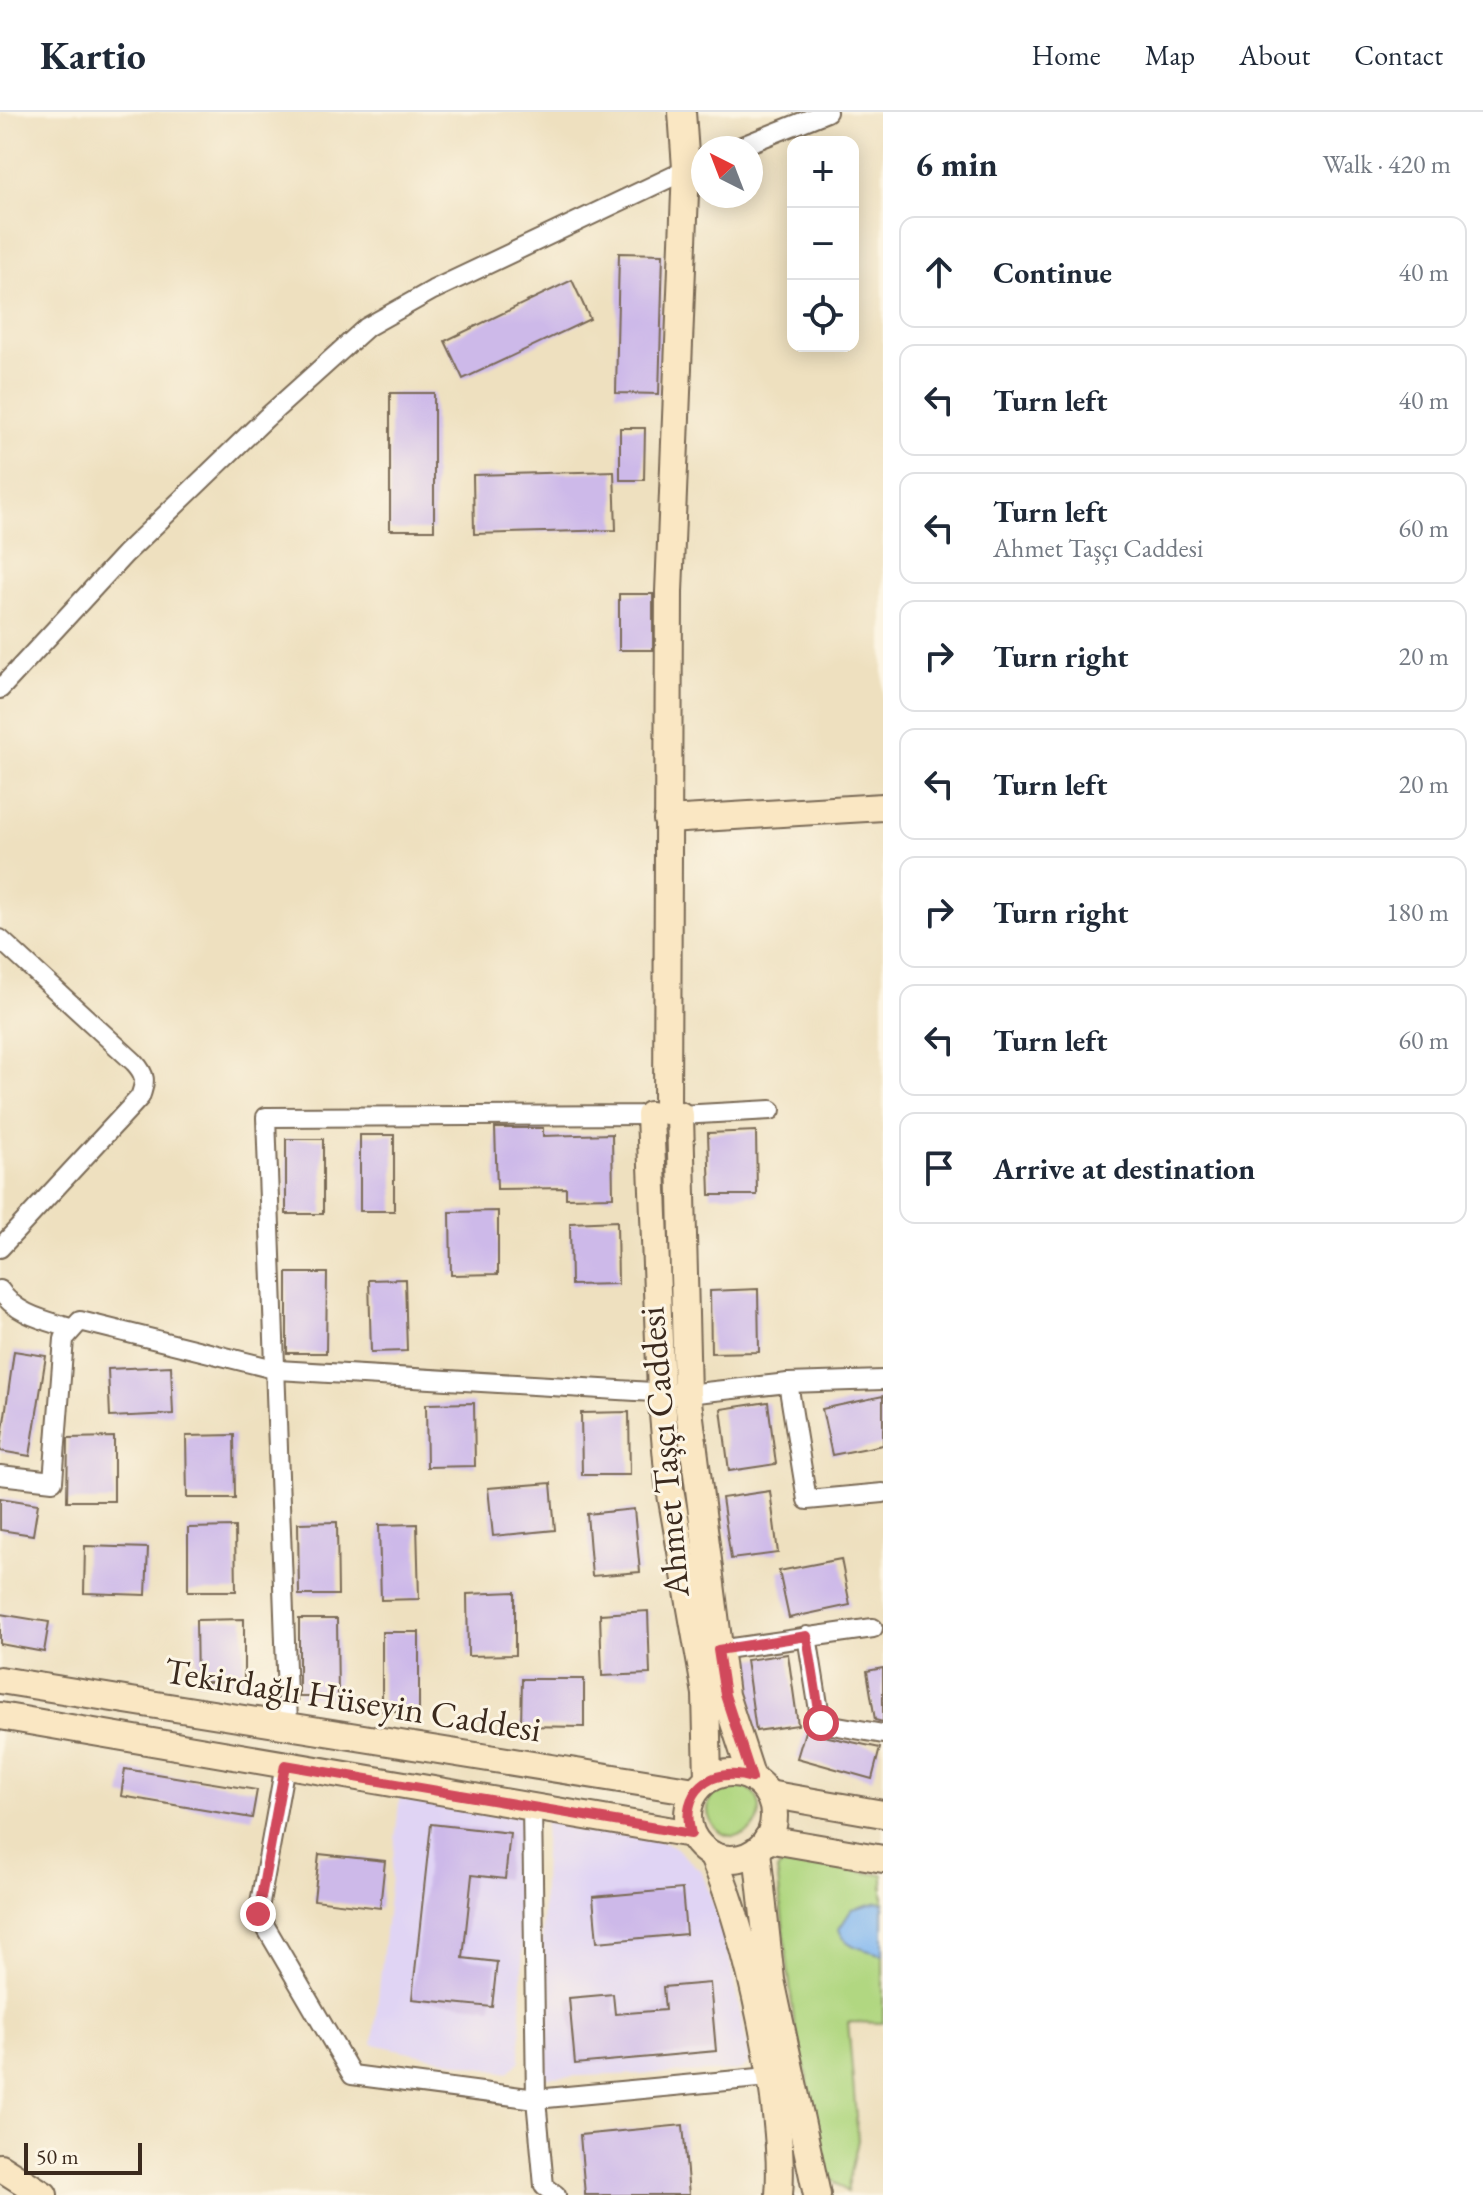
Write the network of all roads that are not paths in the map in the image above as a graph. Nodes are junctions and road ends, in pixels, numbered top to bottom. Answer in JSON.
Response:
{"nodes":[{"id":1,"x":682,"y":112,"type":"edge"},
{"id":2,"x":827,"y":112,"type":"edge"},
{"id":3,"x":763,"y":138,"type":"edge"},
{"id":4,"x":691,"y":149,"type":"edge"},
{"id":5,"x":691,"y":167,"type":"edge"},
{"id":6,"x":692,"y":208,"type":"edge"},
{"id":7,"x":0,"y":689,"type":"edge"},
{"id":8,"x":883,"y":807,"type":"edge"},
{"id":9,"x":667,"y":820,"type":"junction"},
{"id":10,"x":0,"y":939,"type":"edge"},
{"id":11,"x":771,"y":1110,"type":"dead end"},
{"id":12,"x":666,"y":1114,"type":"junction"},
{"id":13,"x":0,"y":1248,"type":"edge"},
{"id":14,"x":0,"y":1290,"type":"edge"},
{"id":15,"x":70,"y":1328,"type":"junction"},
{"id":16,"x":278,"y":1370,"type":"junction"},
{"id":17,"x":883,"y":1380,"type":"edge"},
{"id":18,"x":788,"y":1383,"type":"junction"},
{"id":19,"x":661,"y":1391,"type":"junction"},
{"id":20,"x":687,"y":1394,"type":"junction"},
{"id":21,"x":0,"y":1475,"type":"edge"},
{"id":22,"x":883,"y":1493,"type":"edge"},
{"id":23,"x":873,"y":1628,"type":"dead end"},
{"id":24,"x":807,"y":1636,"type":"junction"},
{"id":25,"x":718,"y":1650,"type":"junction"},
{"id":26,"x":0,"y":1680,"type":"edge"},
{"id":27,"x":0,"y":1716,"type":"edge"},
{"id":28,"x":288,"y":1724,"type":"junction"},
{"id":29,"x":883,"y":1734,"type":"edge"},
{"id":30,"x":285,"y":1765,"type":"junction"},
{"id":31,"x":702,"y":1785,"type":"junction"},
{"id":32,"x":760,"y":1786,"type":"junction"},
{"id":33,"x":532,"y":1805,"type":"junction"},
{"id":34,"x":883,"y":1814,"type":"edge"},
{"id":35,"x":691,"y":1834,"type":"junction"},
{"id":36,"x":762,"y":1845,"type":"junction"},
{"id":37,"x":712,"y":1855,"type":"junction"},
{"id":38,"x":883,"y":1859,"type":"edge"},
{"id":39,"x":769,"y":2077,"type":"junction"},
{"id":40,"x":536,"y":2099,"type":"junction"},
{"id":41,"x":0,"y":2167,"type":"edge"},
{"id":42,"x":44,"y":2195,"type":"edge"},
{"id":43,"x":556,"y":2195,"type":"edge"},
{"id":44,"x":779,"y":2195,"type":"edge"},
{"id":45,"x":817,"y":2195,"type":"edge"}],
"edges":[{"from":1,"to":4,"type":"main road"},
{"from":2,"to":3,"type":"street"},
{"from":5,"to":7,"type":"street"},
{"from":6,"to":9,"type":"main road"},
{"from":8,"to":9,"type":"main road"},
{"from":9,"to":12,"type":"main road"},
{"from":10,"to":13,"type":"street"},
{"from":11,"to":12,"type":"street"},
{"from":12,"to":16,"type":"street"},
{"from":12,"to":19,"type":"main road","name":"Ahmet Taşçı Caddesi"},
{"from":12,"to":20,"type":"main road","name":"Ahmet Taşçı Caddesi"},
{"from":14,"to":15,"type":"street"},
{"from":15,"to":16,"type":"street"},
{"from":15,"to":21,"type":"street"},
{"from":16,"to":19,"type":"street"},
{"from":16,"to":28,"type":"street"},
{"from":17,"to":18,"type":"street"},
{"from":18,"to":20,"type":"street"},
{"from":18,"to":22,"type":"street"},
{"from":19,"to":20,"type":"street"},
{"from":19,"to":31,"type":"main road","name":"Ahmet Taşçı Caddesi"},
{"from":20,"to":25,"type":"main road","name":"Ahmet Taşçı Caddesi"},
{"from":23,"to":24,"type":"street"},
{"from":24,"to":25,"type":"street"},
{"from":24,"to":29,"type":"street"},
{"from":25,"to":32,"type":"main road","name":"Ahmet Taşçı Caddesi"},
{"from":26,"to":28,"type":"main road","name":"Tekirdağlı Hüseyin Caddesi"},
{"from":27,"to":30,"type":"main road"},
{"from":28,"to":31,"type":"main road","name":"Tekirdağlı Hüseyin Caddesi"},
{"from":30,"to":33,"type":"main road"},
{"from":30,"to":40,"type":"street"},
{"from":31,"to":32,"type":"main road"},
{"from":31,"to":35,"type":"main road"},
{"from":32,"to":34,"type":"main road"},
{"from":32,"to":36,"type":"main road"},
{"from":33,"to":35,"type":"main road"},
{"from":33,"to":40,"type":"street"},
{"from":35,"to":37,"type":"main road"},
{"from":36,"to":37,"type":"main road"},
{"from":36,"to":38,"type":"main road"},
{"from":36,"to":45,"type":"main road"},
{"from":37,"to":39,"type":"main road"},
{"from":39,"to":40,"type":"street"},
{"from":39,"to":44,"type":"main road"},
{"from":40,"to":43,"type":"street"},
{"from":41,"to":42,"type":"main road"}]}
